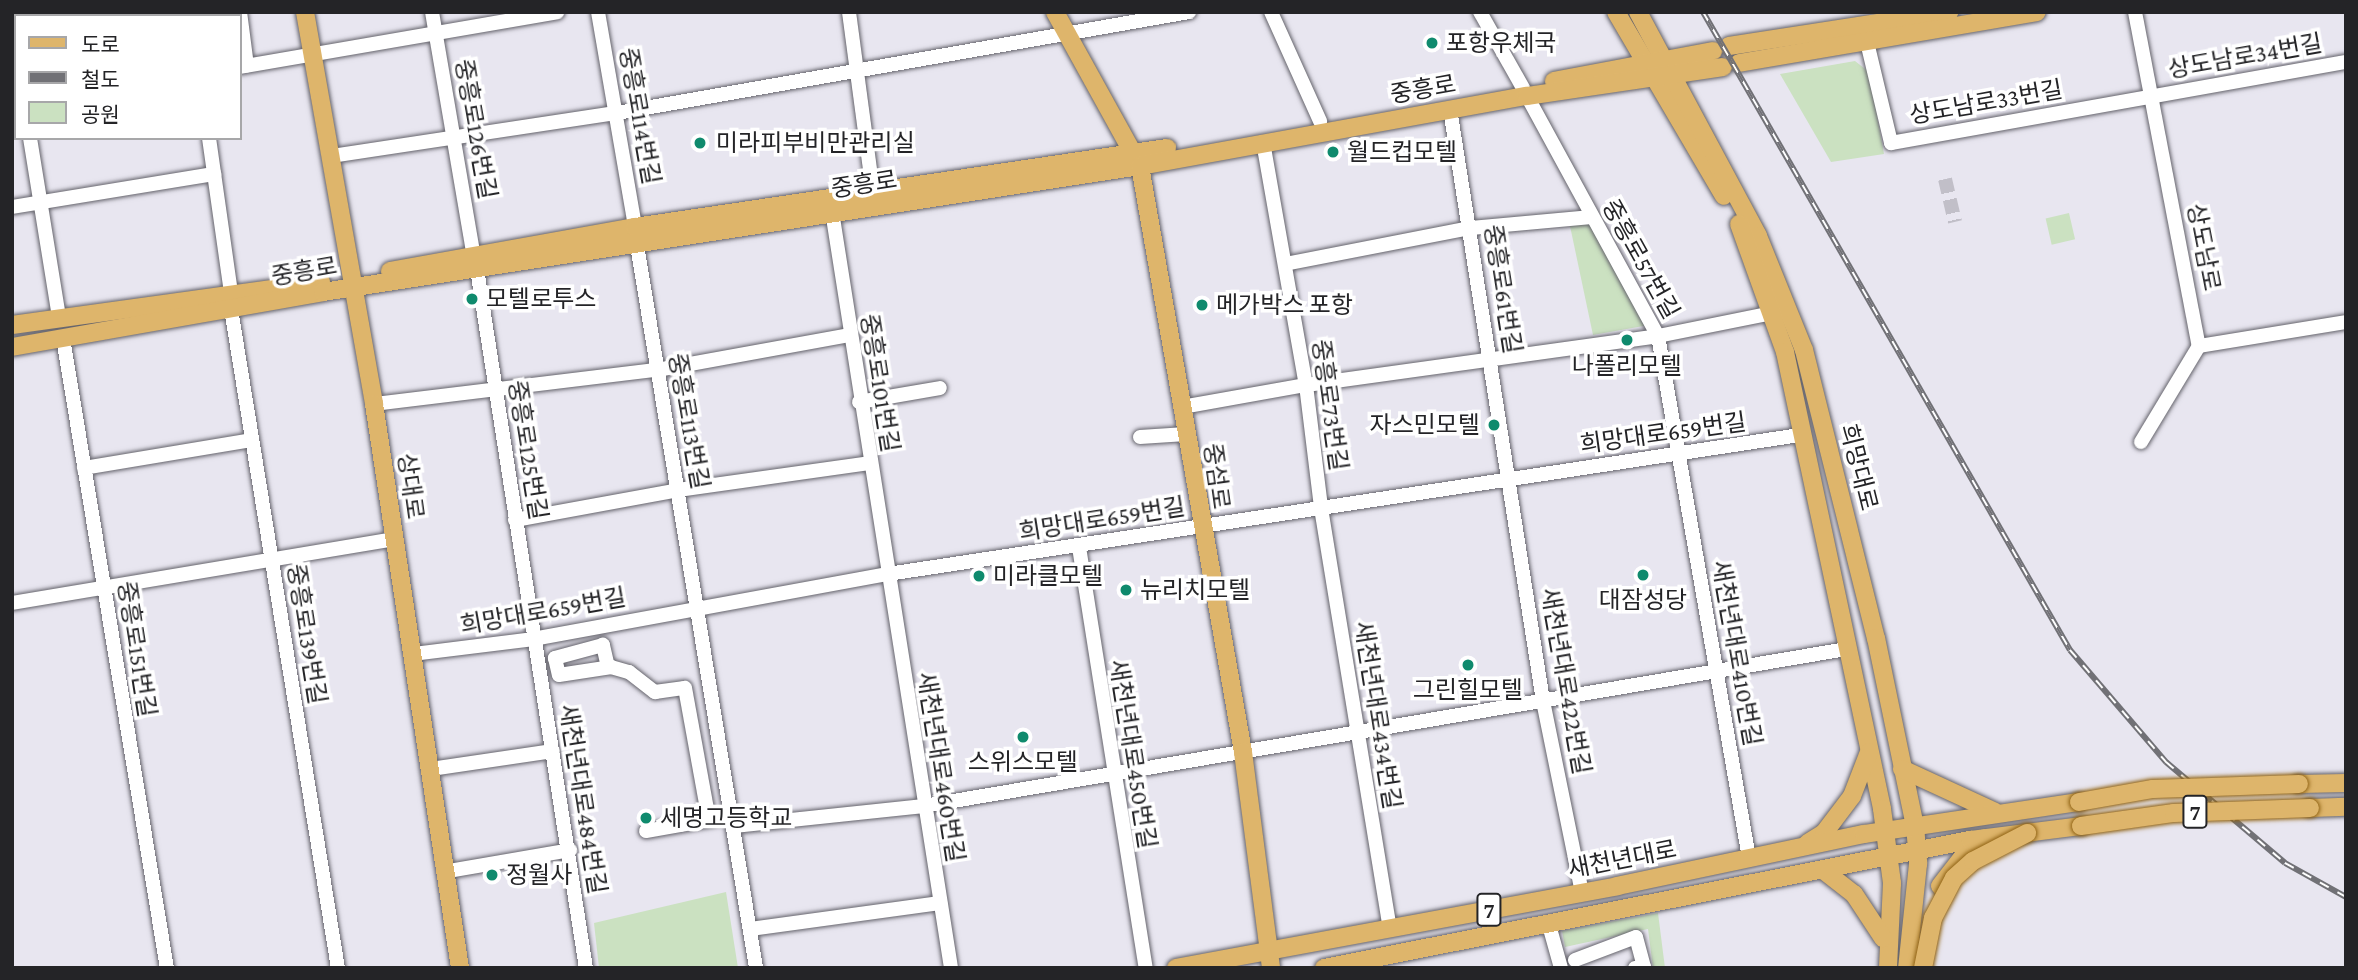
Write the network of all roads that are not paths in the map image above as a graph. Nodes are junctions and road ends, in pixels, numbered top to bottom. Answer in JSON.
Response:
{"nodes":[{"id":1,"x":305,"y":12,"type":"edge"},
{"id":2,"x":432,"y":12,"type":"edge"},
{"id":3,"x":557,"y":12,"type":"edge"},
{"id":4,"x":598,"y":12,"type":"edge"},
{"id":5,"x":849,"y":12,"type":"edge"},
{"id":6,"x":1055,"y":12,"type":"edge"},
{"id":7,"x":1189,"y":12,"type":"edge"},
{"id":8,"x":1271,"y":12,"type":"edge"},
{"id":9,"x":1480,"y":12,"type":"edge"},
{"id":10,"x":1616,"y":12,"type":"edge"},
{"id":11,"x":1638,"y":12,"type":"edge"},
{"id":12,"x":1949,"y":12,"type":"edge"},
{"id":13,"x":2037,"y":12,"type":"edge"},
{"id":14,"x":2135,"y":12,"type":"edge"},
{"id":15,"x":1066,"y":33,"type":"junction"},
{"id":16,"x":436,"y":34,"type":"junction"},
{"id":17,"x":1867,"y":42,"type":"junction"},
{"id":18,"x":242,"y":48,"type":"edge"},
{"id":19,"x":312,"y":56,"type":"junction"},
{"id":20,"x":2346,"y":62,"type":"edge"},
{"id":21,"x":243,"y":66,"type":"edge"},
{"id":22,"x":858,"y":69,"type":"junction"},
{"id":23,"x":1660,"y":70,"type":"junction"},
{"id":24,"x":1525,"y":92,"type":"junction"},
{"id":25,"x":2151,"y":95,"type":"junction"},
{"id":26,"x":1450,"y":109,"type":"junction"},
{"id":27,"x":617,"y":113,"type":"junction"},
{"id":28,"x":1320,"y":121,"type":"junction"},
{"id":29,"x":453,"y":138,"type":"junction"},
{"id":30,"x":30,"y":140,"type":"edge"},
{"id":31,"x":209,"y":140,"type":"edge"},
{"id":32,"x":1263,"y":142,"type":"junction"},
{"id":33,"x":331,"y":156,"type":"junction"},
{"id":34,"x":1137,"y":160,"type":"junction"},
{"id":35,"x":214,"y":174,"type":"junction"},
{"id":36,"x":873,"y":192,"type":"junction"},
{"id":37,"x":40,"y":203,"type":"junction"},
{"id":38,"x":831,"y":206,"type":"junction"},
{"id":39,"x":12,"y":207,"type":"edge"},
{"id":40,"x":1591,"y":217,"type":"junction"},
{"id":41,"x":1471,"y":229,"type":"junction"},
{"id":42,"x":636,"y":236,"type":"junction"},
{"id":43,"x":475,"y":261,"type":"junction"},
{"id":44,"x":1285,"y":264,"type":"junction"},
{"id":45,"x":351,"y":282,"type":"junction"},
{"id":46,"x":231,"y":301,"type":"junction"},
{"id":47,"x":1772,"y":313,"type":"junction"},
{"id":48,"x":59,"y":318,"type":"junction"},
{"id":49,"x":2346,"y":322,"type":"edge"},
{"id":50,"x":12,"y":326,"type":"edge"},
{"id":51,"x":849,"y":335,"type":"junction"},
{"id":52,"x":1658,"y":336,"type":"junction"},
{"id":53,"x":62,"y":338,"type":"junction"},
{"id":54,"x":2199,"y":346,"type":"junction"},
{"id":55,"x":12,"y":347,"type":"edge"},
{"id":56,"x":1491,"y":360,"type":"junction"},
{"id":57,"x":657,"y":370,"type":"junction"},
{"id":58,"x":1306,"y":384,"type":"junction"},
{"id":59,"x":940,"y":388,"type":"dead end"},
{"id":60,"x":496,"y":392,"type":"junction"},
{"id":61,"x":859,"y":402,"type":"junction"},
{"id":62,"x":374,"y":404,"type":"junction"},
{"id":63,"x":1182,"y":407,"type":"junction"},
{"id":64,"x":1186,"y":434,"type":"junction"},
{"id":65,"x":1800,"y":435,"type":"junction"},
{"id":66,"x":1140,"y":437,"type":"dead end"},
{"id":67,"x":252,"y":440,"type":"junction"},
{"id":68,"x":2141,"y":442,"type":"dead end"},
{"id":69,"x":1681,"y":455,"type":"junction"},
{"id":70,"x":869,"y":463,"type":"junction"},
{"id":71,"x":84,"y":468,"type":"junction"},
{"id":72,"x":1511,"y":477,"type":"junction"},
{"id":73,"x":678,"y":490,"type":"junction"},
{"id":74,"x":1321,"y":508,"type":"junction"},
{"id":75,"x":515,"y":520,"type":"junction"},
{"id":76,"x":1200,"y":527,"type":"junction"},
{"id":77,"x":394,"y":540,"type":"junction"},
{"id":78,"x":1079,"y":547,"type":"junction"},
{"id":79,"x":272,"y":559,"type":"junction"},
{"id":80,"x":888,"y":574,"type":"junction"},
{"id":81,"x":104,"y":587,"type":"junction"},
{"id":82,"x":12,"y":603,"type":"edge"},
{"id":83,"x":700,"y":606,"type":"junction"},
{"id":84,"x":579,"y":629,"type":"junction"},
{"id":85,"x":533,"y":639,"type":"junction"},
{"id":86,"x":1846,"y":649,"type":"junction"},
{"id":87,"x":583,"y":651,"type":"junction"},
{"id":88,"x":413,"y":654,"type":"junction"},
{"id":89,"x":608,"y":667,"type":"junction"},
{"id":90,"x":1716,"y":671,"type":"junction"},
{"id":91,"x":711,"y":683,"type":"junction"},
{"id":92,"x":685,"y":688,"type":"junction"},
{"id":93,"x":1543,"y":701,"type":"junction"},
{"id":94,"x":1357,"y":732,"type":"junction"},
{"id":95,"x":553,"y":751,"type":"junction"},
{"id":96,"x":1243,"y":752,"type":"junction"},
{"id":97,"x":1869,"y":752,"type":"junction"},
{"id":98,"x":431,"y":769,"type":"junction"},
{"id":99,"x":1902,"y":769,"type":"junction"},
{"id":100,"x":1112,"y":774,"type":"junction"},
{"id":101,"x":2346,"y":783,"type":"edge"},
{"id":102,"x":924,"y":806,"type":"junction"},
{"id":103,"x":2346,"y":807,"type":"edge"},
{"id":104,"x":1994,"y":812,"type":"junction"},
{"id":105,"x":709,"y":820,"type":"junction"},
{"id":106,"x":732,"y":821,"type":"junction"},
{"id":107,"x":1915,"y":826,"type":"junction"},
{"id":108,"x":1886,"y":830,"type":"junction"},
{"id":109,"x":646,"y":831,"type":"dead end"},
{"id":110,"x":2026,"y":832,"type":"junction"},
{"id":111,"x":1985,"y":838,"type":"junction"},
{"id":112,"x":1802,"y":846,"type":"junction"},
{"id":113,"x":570,"y":850,"type":"junction"},
{"id":114,"x":1917,"y":856,"type":"junction"},
{"id":115,"x":1749,"y":858,"type":"junction"},
{"id":116,"x":1890,"y":860,"type":"junction"},
{"id":117,"x":1823,"y":870,"type":"junction"},
{"id":118,"x":449,"y":871,"type":"junction"},
{"id":119,"x":1582,"y":892,"type":"junction"},
{"id":120,"x":940,"y":903,"type":"junction"},
{"id":121,"x":1924,"y":917,"type":"junction"},
{"id":122,"x":1549,"y":925,"type":"junction"},
{"id":123,"x":750,"y":929,"type":"junction"},
{"id":124,"x":1390,"y":929,"type":"junction"},
{"id":125,"x":1883,"y":938,"type":"junction"},
{"id":126,"x":1270,"y":960,"type":"edge"},
{"id":127,"x":1560,"y":963,"type":"edge"},
{"id":128,"x":1579,"y":964,"type":"edge"},
{"id":129,"x":167,"y":968,"type":"edge"},
{"id":130,"x":338,"y":968,"type":"edge"},
{"id":131,"x":460,"y":968,"type":"edge"},
{"id":132,"x":586,"y":968,"type":"edge"},
{"id":133,"x":756,"y":968,"type":"edge"},
{"id":134,"x":951,"y":968,"type":"edge"},
{"id":135,"x":1146,"y":968,"type":"edge"},
{"id":136,"x":1176,"y":968,"type":"edge"},
{"id":137,"x":1324,"y":968,"type":"edge"},
{"id":138,"x":1635,"y":968,"type":"edge"},
{"id":139,"x":1880,"y":968,"type":"edge"},
{"id":140,"x":1888,"y":968,"type":"edge"},
{"id":141,"x":1907,"y":968,"type":"edge"},
{"id":142,"x":1923,"y":968,"type":"edge"},
{"id":143,"x":1930,"y":968,"type":"edge"}],
"edges":[{"from":1,"to":19,"type":"main road","name":"상대로"},
{"from":2,"to":16,"type":"street","name":"중흥로126번길"},
{"from":3,"to":16,"type":"street"},
{"from":4,"to":27,"type":"street","name":"중흥로114번길"},
{"from":5,"to":22,"type":"street"},
{"from":6,"to":15,"type":"main road","name":"중섬로"},
{"from":7,"to":15,"type":"street"},
{"from":8,"to":28,"type":"street"},
{"from":9,"to":24,"type":"street","name":"중흥로57번길"},
{"from":10,"to":23,"type":"main road","name":"희망대로"},
{"from":11,"to":23,"type":"main road","name":"희망대로"},
{"from":12,"to":23,"type":"main road","name":"중흥로"},
{"from":13,"to":17,"type":"main road","name":"중흥로"},
{"from":14,"to":25,"type":"street","name":"상도남로"},
{"from":15,"to":22,"type":"street"},
{"from":15,"to":34,"type":"main road","name":"중섬로"},
{"from":16,"to":19,"type":"street"},
{"from":16,"to":29,"type":"street","name":"중흥로126번길"},
{"from":17,"to":23,"type":"main road","name":"중흥로"},
{"from":17,"to":25,"type":"street","name":"상도남로33번길"},
{"from":18,"to":21,"type":"street"},
{"from":19,"to":21,"type":"street"},
{"from":19,"to":33,"type":"main road","name":"상대로"},
{"from":20,"to":25,"type":"street","name":"상도남로34번길"},
{"from":22,"to":27,"type":"street"},
{"from":22,"to":36,"type":"street"},
{"from":23,"to":24,"type":"main road","name":"중흥로"},
{"from":23,"to":47,"type":"main road","name":"희망대로"},
{"from":23,"to":99,"type":"main road","name":"희망대로"},
{"from":24,"to":26,"type":"main road","name":"중흥로"},
{"from":24,"to":28,"type":"main road","name":"중흥로"},
{"from":24,"to":40,"type":"street","name":"중흥로57번길"},
{"from":25,"to":54,"type":"street","name":"상도남로"},
{"from":26,"to":32,"type":"main road","name":"중흥로"},
{"from":26,"to":41,"type":"street","name":"중흥로61번길"},
{"from":27,"to":29,"type":"street"},
{"from":27,"to":42,"type":"street","name":"중흥로114번길"},
{"from":28,"to":34,"type":"main road","name":"중흥로"},
{"from":29,"to":33,"type":"street"},
{"from":29,"to":43,"type":"street","name":"중흥로126번길"},
{"from":30,"to":37,"type":"street"},
{"from":31,"to":35,"type":"street","name":"중흥로139번길"},
{"from":32,"to":34,"type":"main road","name":"중흥로"},
{"from":32,"to":44,"type":"street","name":"중흥로73번길"},
{"from":33,"to":45,"type":"main road","name":"상대로"},
{"from":34,"to":36,"type":"main road","name":"중흥로"},
{"from":34,"to":38,"type":"main road","name":"중흥로"},
{"from":34,"to":63,"type":"main road","name":"중섬로"},
{"from":35,"to":37,"type":"street"},
{"from":35,"to":46,"type":"street","name":"중흥로139번길"},
{"from":36,"to":38,"type":"main road","name":"중흥로"},
{"from":37,"to":39,"type":"street"},
{"from":37,"to":48,"type":"street"},
{"from":38,"to":42,"type":"main road","name":"중흥로"},
{"from":38,"to":51,"type":"street","name":"중흥로101번길"},
{"from":40,"to":41,"type":"street"},
{"from":40,"to":52,"type":"street","name":"중흥로57번길"},
{"from":41,"to":44,"type":"street"},
{"from":41,"to":56,"type":"street","name":"중흥로61번길"},
{"from":42,"to":43,"type":"main road","name":"중흥로"},
{"from":42,"to":57,"type":"street","name":"중흥로113번길"},
{"from":43,"to":45,"type":"main road","name":"중흥로"},
{"from":43,"to":60,"type":"street","name":"중흥로125번길"},
{"from":44,"to":58,"type":"street","name":"중흥로73번길"},
{"from":45,"to":46,"type":"main road","name":"중흥로"},
{"from":45,"to":62,"type":"main road","name":"상대로"},
{"from":46,"to":48,"type":"main road","name":"중흥로"},
{"from":46,"to":53,"type":"main road","name":"중흥로"},
{"from":46,"to":67,"type":"street","name":"중흥로139번길"},
{"from":47,"to":52,"type":"street"},
{"from":47,"to":65,"type":"main road","name":"희망대로"},
{"from":48,"to":50,"type":"main road","name":"중흥로"},
{"from":49,"to":54,"type":"street"},
{"from":51,"to":57,"type":"street"},
{"from":51,"to":61,"type":"street","name":"중흥로101번길"},
{"from":52,"to":56,"type":"street"},
{"from":52,"to":69,"type":"street","name":"중흥로57번길"},
{"from":53,"to":55,"type":"main road","name":"중흥로"},
{"from":53,"to":71,"type":"street","name":"중흥로151번길"},
{"from":54,"to":68,"type":"street"},
{"from":56,"to":58,"type":"street"},
{"from":56,"to":72,"type":"street","name":"중흥로61번길"},
{"from":57,"to":60,"type":"street"},
{"from":57,"to":73,"type":"street","name":"중흥로113번길"},
{"from":58,"to":63,"type":"street"},
{"from":58,"to":74,"type":"street","name":"중흥로73번길"},
{"from":59,"to":61,"type":"street"},
{"from":60,"to":62,"type":"street"},
{"from":60,"to":75,"type":"street","name":"중흥로125번길"},
{"from":61,"to":70,"type":"street","name":"중흥로101번길"},
{"from":62,"to":77,"type":"main road","name":"상대로"},
{"from":63,"to":64,"type":"main road","name":"중섬로"},
{"from":64,"to":66,"type":"street"},
{"from":64,"to":76,"type":"main road","name":"중섬로"},
{"from":65,"to":69,"type":"street","name":"희망대로659번길"},
{"from":65,"to":86,"type":"main road","name":"희망대로"},
{"from":67,"to":71,"type":"street"},
{"from":67,"to":79,"type":"street","name":"중흥로139번길"},
{"from":69,"to":72,"type":"street","name":"희망대로659번길"},
{"from":69,"to":90,"type":"street","name":"새천년대로410번길"},
{"from":70,"to":73,"type":"street"},
{"from":70,"to":80,"type":"street","name":"중흥로101번길"},
{"from":71,"to":81,"type":"street","name":"중흥로151번길"},
{"from":72,"to":74,"type":"street","name":"희망대로659번길"},
{"from":72,"to":93,"type":"street","name":"새천년대로422번길"},
{"from":73,"to":75,"type":"street"},
{"from":73,"to":83,"type":"street","name":"중흥로113번길"},
{"from":74,"to":76,"type":"street","name":"희망대로659번길"},
{"from":74,"to":94,"type":"street","name":"새천년대로434번길"},
{"from":75,"to":85,"type":"street","name":"중흥로125번길"},
{"from":76,"to":78,"type":"street","name":"희망대로659번길"},
{"from":76,"to":96,"type":"main road","name":"중섬로"},
{"from":77,"to":79,"type":"street"},
{"from":77,"to":88,"type":"main road","name":"상대로"},
{"from":78,"to":80,"type":"street","name":"희망대로659번길"},
{"from":78,"to":100,"type":"street","name":"새천년대로450번길"},
{"from":79,"to":81,"type":"street"},
{"from":79,"to":130,"type":"street","name":"중흥로139번길"},
{"from":80,"to":83,"type":"street","name":"희망대로659번길"},
{"from":80,"to":102,"type":"street","name":"새천년대로460번길"},
{"from":81,"to":82,"type":"street"},
{"from":81,"to":129,"type":"street","name":"중흥로151번길"},
{"from":83,"to":84,"type":"street","name":"희망대로659번길"},
{"from":83,"to":91,"type":"street","name":"중흥로113번길"},
{"from":84,"to":85,"type":"street","name":"희망대로659번길"},
{"from":84,"to":87,"type":"street"},
{"from":85,"to":88,"type":"street","name":"희망대로659번길"},
{"from":85,"to":95,"type":"street","name":"새천년대로484번길"},
{"from":86,"to":90,"type":"street"},
{"from":86,"to":97,"type":"main road","name":"희망대로"},
{"from":87,"to":89,"type":"street"},
{"from":87,"to":89,"type":"street"},
{"from":88,"to":98,"type":"main road","name":"상대로"},
{"from":89,"to":92,"type":"street"},
{"from":90,"to":93,"type":"street"},
{"from":90,"to":115,"type":"street","name":"새천년대로410번길"},
{"from":91,"to":92,"type":"street"},
{"from":91,"to":106,"type":"street","name":"중흥로113번길"},
{"from":92,"to":105,"type":"street"},
{"from":93,"to":94,"type":"street"},
{"from":93,"to":119,"type":"street","name":"새천년대로422번길"},
{"from":94,"to":96,"type":"street"},
{"from":94,"to":124,"type":"street","name":"새천년대로434번길"},
{"from":95,"to":98,"type":"street"},
{"from":95,"to":113,"type":"street","name":"새천년대로484번길"},
{"from":96,"to":100,"type":"street"},
{"from":96,"to":126,"type":"main road","name":"중섬로"},
{"from":97,"to":108,"type":"main road","name":"희망대로"},
{"from":97,"to":112,"type":"main road"},
{"from":98,"to":118,"type":"main road","name":"상대로"},
{"from":99,"to":104,"type":"main road"},
{"from":99,"to":107,"type":"main road","name":"희망대로"},
{"from":100,"to":102,"type":"street"},
{"from":100,"to":135,"type":"street","name":"새천년대로450번길"},
{"from":101,"to":104,"type":"main road","name":"새천년대로","number":"7","bridge":true},
{"from":102,"to":106,"type":"street"},
{"from":102,"to":120,"type":"street","name":"새천년대로460번길"},
{"from":103,"to":110,"type":"main road","name":"새천년대로","number":"7","bridge":true},
{"from":104,"to":107,"type":"main road","name":"새천년대로","number":"7"},
{"from":105,"to":106,"type":"street"},
{"from":105,"to":109,"type":"street"},
{"from":106,"to":123,"type":"street","name":"중흥로113번길"},
{"from":107,"to":108,"type":"main road","name":"새천년대로","number":"7"},
{"from":107,"to":114,"type":"main road","name":"희망대로"},
{"from":108,"to":112,"type":"main road","name":"새천년대로","number":"7"},
{"from":108,"to":116,"type":"main road","name":"희망대로"},
{"from":110,"to":111,"type":"main road","name":"새천년대로","number":"7"},
{"from":110,"to":142,"type":"main road","bridge":true},
{"from":111,"to":114,"type":"main road","name":"새천년대로","number":"7"},
{"from":111,"to":121,"type":"main road"},
{"from":112,"to":115,"type":"main road","name":"새천년대로","number":"7"},
{"from":113,"to":118,"type":"street"},
{"from":113,"to":132,"type":"street","name":"새천년대로484번길"},
{"from":114,"to":116,"type":"main road","name":"새천년대로","number":"7"},
{"from":114,"to":121,"type":"main road"},
{"from":114,"to":141,"type":"main road","name":"희망대로"},
{"from":115,"to":119,"type":"main road","name":"새천년대로","number":"7"},
{"from":116,"to":117,"type":"main road","name":"새천년대로","number":"7"},
{"from":116,"to":125,"type":"main road"},
{"from":116,"to":140,"type":"main road","name":"희망대로"},
{"from":117,"to":122,"type":"main road","name":"새천년대로","number":"7"},
{"from":117,"to":125,"type":"main road"},
{"from":118,"to":131,"type":"main road","name":"상대로"},
{"from":119,"to":124,"type":"main road","name":"새천년대로","number":"7"},
{"from":120,"to":123,"type":"street"},
{"from":120,"to":134,"type":"street","name":"새천년대로460번길"},
{"from":121,"to":143,"type":"main road"},
{"from":122,"to":127,"type":"street"},
{"from":122,"to":137,"type":"main road","name":"새천년대로","number":"7"},
{"from":123,"to":133,"type":"street","name":"중흥로113번길"},
{"from":124,"to":126,"type":"main road","name":"새천년대로","number":"7"},
{"from":125,"to":139,"type":"main road"},
{"from":126,"to":136,"type":"main road","name":"새천년대로","number":"7"},
{"from":127,"to":128,"type":"street"},
{"from":128,"to":138,"type":"street"}]}
